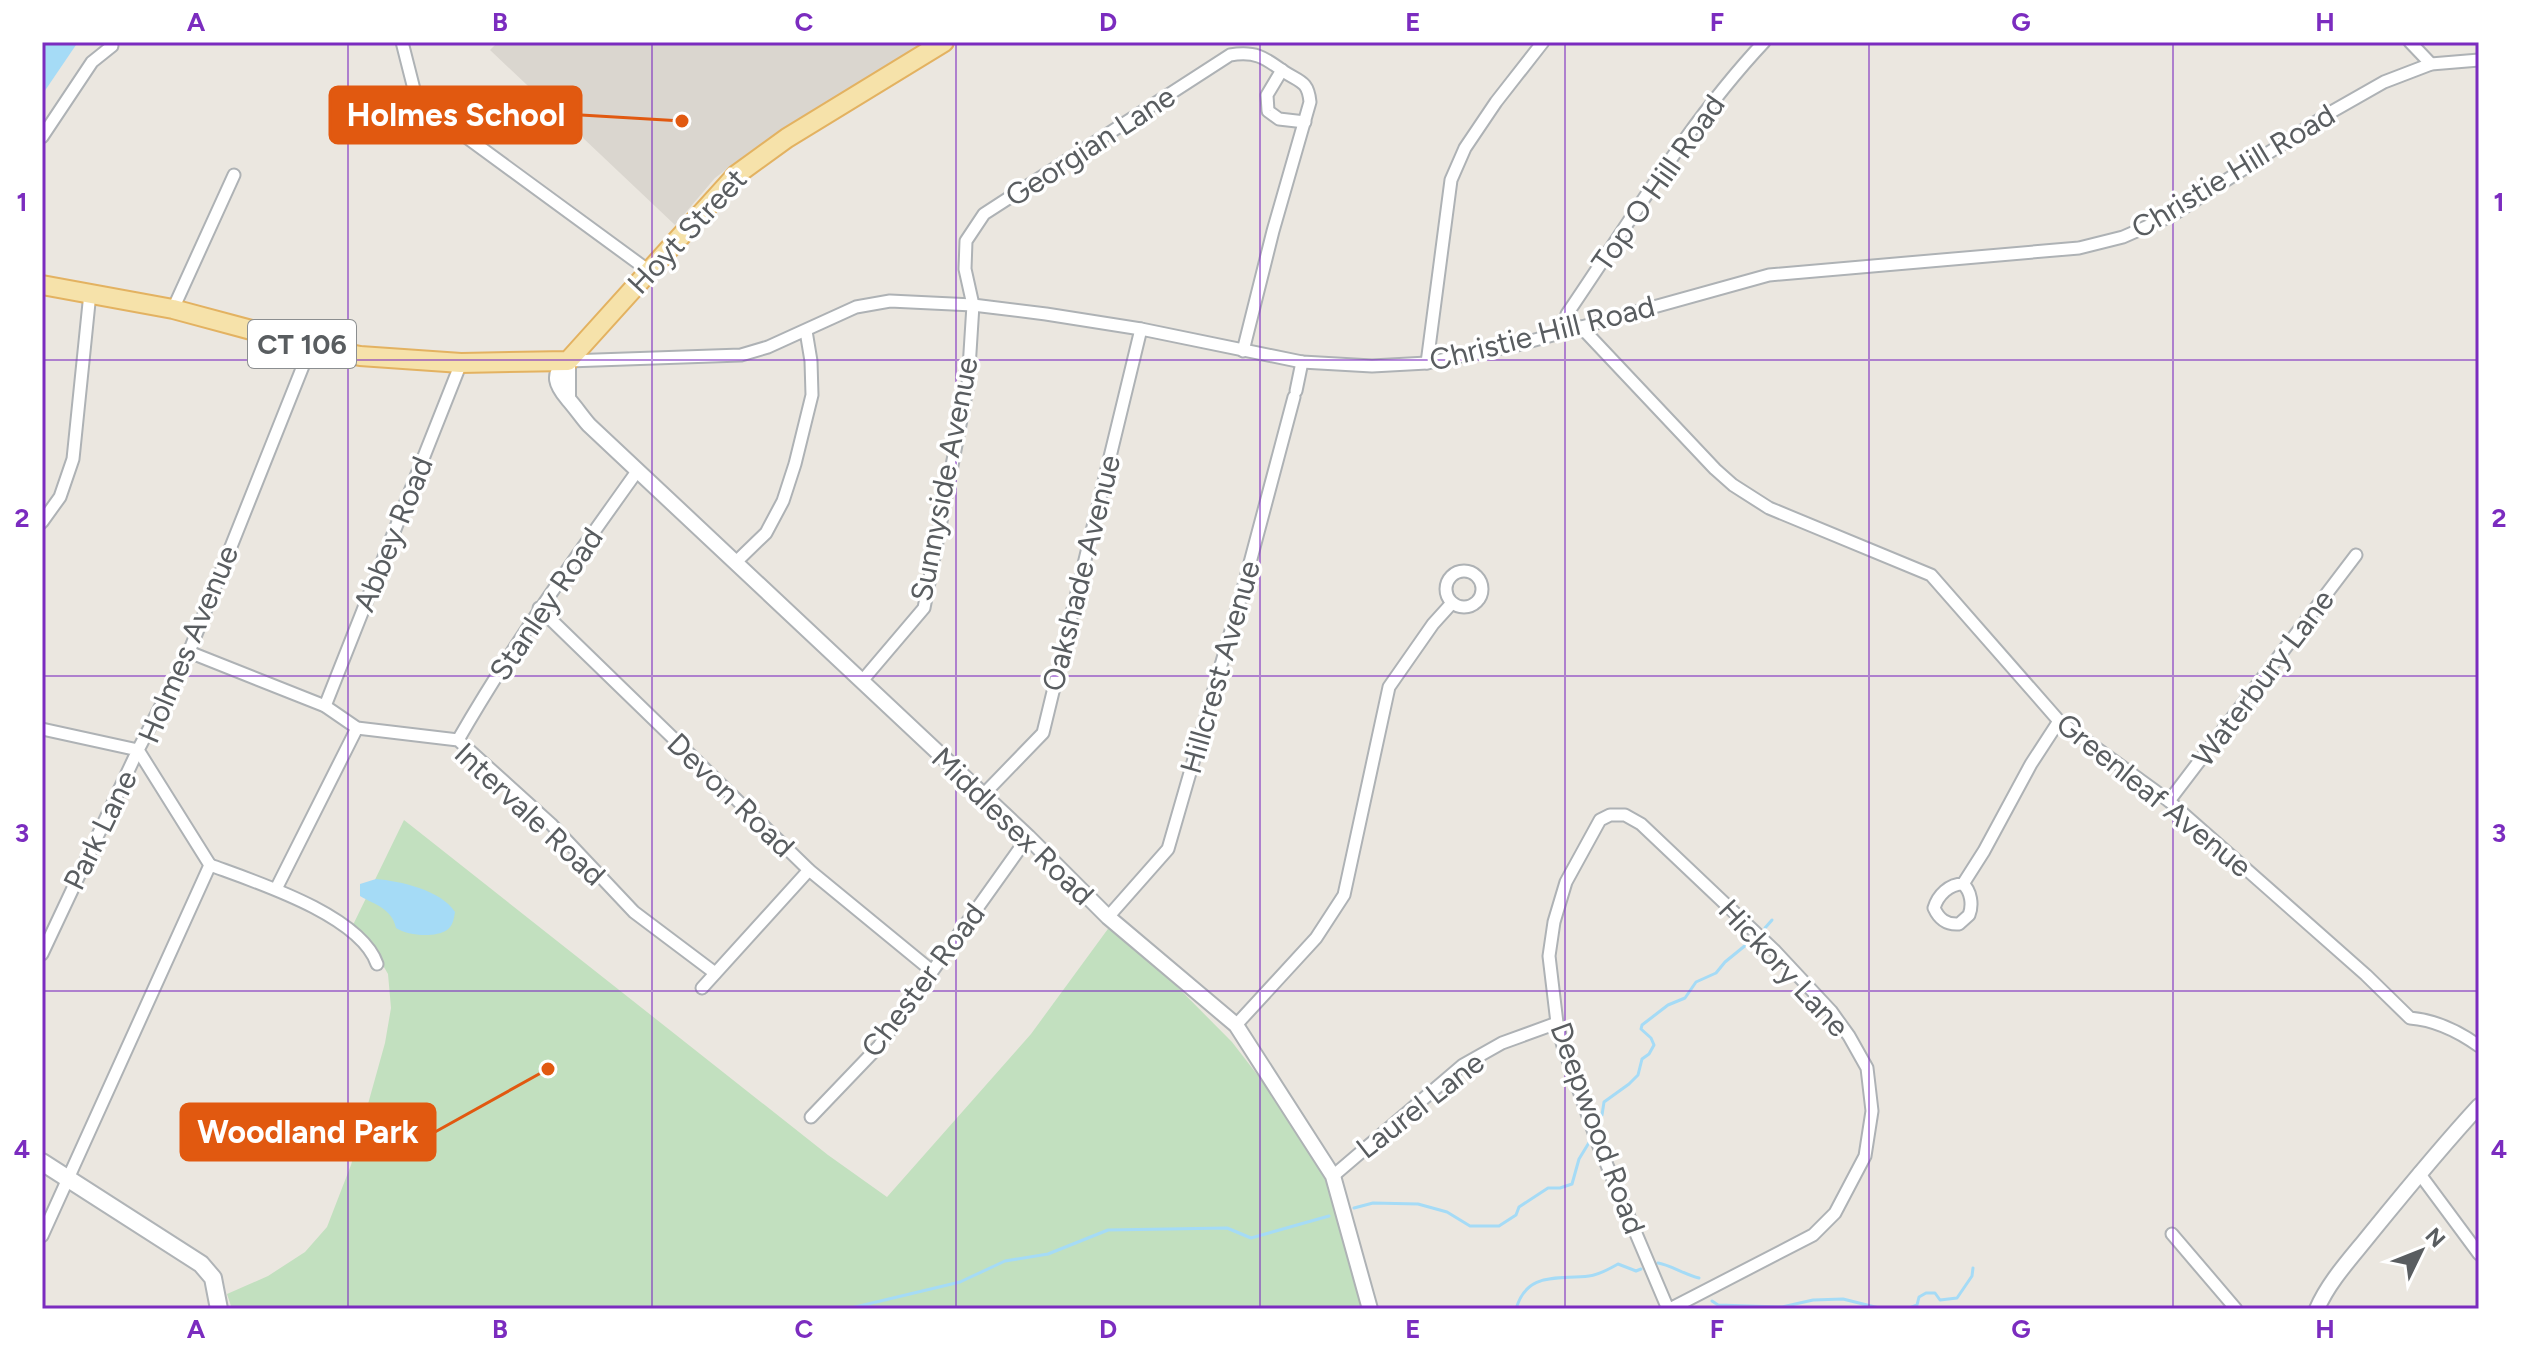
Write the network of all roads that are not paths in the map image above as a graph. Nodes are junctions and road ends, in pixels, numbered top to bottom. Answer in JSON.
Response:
{"nodes":[{"id":1,"x":402,"y":42,"type":"edge"},
{"id":2,"x":944,"y":42,"type":"edge"},
{"id":3,"x":1543,"y":42,"type":"edge"},
{"id":4,"x":1764,"y":42,"type":"edge"},
{"id":5,"x":2410,"y":42,"type":"edge"},
{"id":6,"x":112,"y":46,"type":"dead end"},
{"id":7,"x":2479,"y":60,"type":"edge"},
{"id":8,"x":2431,"y":64,"type":"junction"},
{"id":9,"x":1282,"y":70,"type":"junction"},
{"id":10,"x":1305,"y":122,"type":"junction"},
{"id":11,"x":42,"y":137,"type":"edge"},
{"id":12,"x":234,"y":175,"type":"dead end"},
{"id":13,"x":649,"y":271,"type":"junction"},
{"id":14,"x":42,"y":285,"type":"edge"},
{"id":15,"x":90,"y":293,"type":"junction"},
{"id":16,"x":973,"y":305,"type":"junction"},
{"id":17,"x":173,"y":309,"type":"junction"},
{"id":18,"x":1581,"y":327,"type":"junction"},
{"id":19,"x":1141,"y":329,"type":"junction"},
{"id":20,"x":806,"y":331,"type":"junction"},
{"id":21,"x":1564,"y":331,"type":"junction"},
{"id":22,"x":311,"y":346,"type":"junction"},
{"id":23,"x":1243,"y":351,"type":"junction"},
{"id":24,"x":568,"y":361,"type":"junction"},
{"id":25,"x":1302,"y":362,"type":"junction"},
{"id":26,"x":461,"y":363,"type":"junction"},
{"id":27,"x":1427,"y":363,"type":"junction"},
{"id":28,"x":638,"y":470,"type":"junction"},
{"id":29,"x":42,"y":522,"type":"edge"},
{"id":30,"x":2356,"y":555,"type":"dead end"},
{"id":31,"x":736,"y":562,"type":"junction"},
{"id":32,"x":1452,"y":603,"type":"dead end"},
{"id":33,"x":539,"y":608,"type":"junction"},
{"id":34,"x":189,"y":652,"type":"junction"},
{"id":35,"x":862,"y":681,"type":"junction"},
{"id":36,"x":325,"y":706,"type":"junction"},
{"id":37,"x":2059,"y":721,"type":"junction"},
{"id":38,"x":357,"y":728,"type":"junction"},
{"id":39,"x":42,"y":729,"type":"edge"},
{"id":40,"x":458,"y":740,"type":"junction"},
{"id":41,"x":138,"y":750,"type":"junction"},
{"id":42,"x":982,"y":796,"type":"junction"},
{"id":43,"x":2169,"y":801,"type":"junction"},
{"id":44,"x":1610,"y":815,"type":"joint"},
{"id":45,"x":1028,"y":837,"type":"junction"},
{"id":46,"x":210,"y":865,"type":"junction"},
{"id":47,"x":809,"y":870,"type":"junction"},
{"id":48,"x":1963,"y":884,"type":"dead end"},
{"id":49,"x":276,"y":889,"type":"junction"},
{"id":50,"x":1108,"y":917,"type":"junction"},
{"id":51,"x":42,"y":954,"type":"edge"},
{"id":52,"x":377,"y":964,"type":"dead end"},
{"id":53,"x":932,"y":971,"type":"junction"},
{"id":54,"x":715,"y":973,"type":"junction"},
{"id":55,"x":702,"y":988,"type":"dead end"},
{"id":56,"x":1557,"y":1023,"type":"junction"},
{"id":57,"x":1236,"y":1025,"type":"junction"},
{"id":58,"x":2479,"y":1046,"type":"edge"},
{"id":59,"x":2479,"y":1106,"type":"edge"},
{"id":60,"x":811,"y":1117,"type":"dead end"},
{"id":61,"x":42,"y":1162,"type":"edge"},
{"id":62,"x":2419,"y":1173,"type":"junction"},
{"id":63,"x":1333,"y":1176,"type":"junction"},
{"id":64,"x":68,"y":1180,"type":"junction"},
{"id":65,"x":2172,"y":1234,"type":"dead end"},
{"id":66,"x":42,"y":1236,"type":"edge"},
{"id":67,"x":2479,"y":1254,"type":"edge"},
{"id":68,"x":219,"y":1309,"type":"edge"},
{"id":69,"x":1370,"y":1309,"type":"edge"},
{"id":70,"x":1669,"y":1309,"type":"edge"},
{"id":71,"x":2236,"y":1309,"type":"edge"},
{"id":72,"x":2317,"y":1309,"type":"edge"}],
"edges":[{"from":1,"to":13,"type":"street"},
{"from":2,"to":13,"type":"main road","name":"Hoyt Street"},
{"from":3,"to":27,"type":"street"},
{"from":4,"to":21,"type":"street","name":"Top O Hill Road"},
{"from":5,"to":8,"type":"street"},
{"from":6,"to":11,"type":"street"},
{"from":7,"to":8,"type":"street","name":"Christie Hill Road"},
{"from":8,"to":18,"type":"street","name":"Christie Hill Road"},
{"from":9,"to":10,"type":"street","name":"Georgian Lane"},
{"from":9,"to":10,"type":"street"},
{"from":9,"to":16,"type":"street","name":"Georgian Lane"},
{"from":10,"to":23,"type":"street","name":"Georgian Lane"},
{"from":12,"to":17,"type":"street"},
{"from":13,"to":24,"type":"main road","name":"Hoyt Street"},
{"from":14,"to":15,"type":"main road","number":"CT 106"},
{"from":15,"to":17,"type":"main road","number":"CT 106"},
{"from":15,"to":29,"type":"street"},
{"from":16,"to":19,"type":"street","name":"Christie Hill Road"},
{"from":16,"to":20,"type":"street","name":"Christie Hill Road"},
{"from":16,"to":35,"type":"street","name":"Sunnyside Avenue"},
{"from":17,"to":22,"type":"main road","number":"CT 106"},
{"from":18,"to":21,"type":"street","name":"Christie Hill Road"},
{"from":18,"to":37,"type":"street","name":"Greenleaf Avenue"},
{"from":19,"to":23,"type":"street","name":"Christie Hill Road"},
{"from":19,"to":42,"type":"street","name":"Oakshade Avenue"},
{"from":20,"to":24,"type":"street","name":"Christie Hill Road"},
{"from":20,"to":31,"type":"street"},
{"from":21,"to":27,"type":"street","name":"Christie Hill Road"},
{"from":22,"to":26,"type":"main road","number":"CT 106"},
{"from":22,"to":34,"type":"street","name":"Holmes Avenue"},
{"from":23,"to":25,"type":"street","name":"Christie Hill Road"},
{"from":24,"to":26,"type":"main road","number":"CT 106"},
{"from":24,"to":28,"type":"street","name":"Middlesex Road"},
{"from":25,"to":27,"type":"street","name":"Christie Hill Road"},
{"from":25,"to":50,"type":"street","name":"Hillcrest Avenue"},
{"from":26,"to":36,"type":"street","name":"Abbey Road"},
{"from":28,"to":31,"type":"street","name":"Middlesex Road"},
{"from":28,"to":33,"type":"street","name":"Stanley Road"},
{"from":30,"to":43,"type":"street","name":"Waterbury Lane"},
{"from":31,"to":35,"type":"street","name":"Middlesex Road"},
{"from":32,"to":57,"type":"street"},
{"from":33,"to":40,"type":"street","name":"Stanley Road"},
{"from":33,"to":47,"type":"street","name":"Devon Road"},
{"from":34,"to":36,"type":"street","name":"Intervale Road"},
{"from":34,"to":41,"type":"street","name":"Holmes Avenue"},
{"from":35,"to":42,"type":"street","name":"Middlesex Road"},
{"from":36,"to":38,"type":"street","name":"Intervale Road"},
{"from":37,"to":43,"type":"street","name":"Greenleaf Avenue"},
{"from":37,"to":48,"type":"street"},
{"from":38,"to":40,"type":"street","name":"Intervale Road"},
{"from":38,"to":49,"type":"street"},
{"from":39,"to":41,"type":"street"},
{"from":40,"to":54,"type":"street","name":"Intervale Road"},
{"from":41,"to":46,"type":"street","name":"Holmes Avenue"},
{"from":41,"to":51,"type":"street","name":"Park Lane"},
{"from":42,"to":45,"type":"street","name":"Middlesex Road"},
{"from":43,"to":58,"type":"street","name":"Greenleaf Avenue"},
{"from":44,"to":56,"type":"street","name":"Deepwood Road"},
{"from":44,"to":70,"type":"street","name":"Hickory Lane"},
{"from":45,"to":50,"type":"street","name":"Middlesex Road"},
{"from":45,"to":53,"type":"street","name":"Chester Road"},
{"from":46,"to":49,"type":"street"},
{"from":46,"to":64,"type":"street"},
{"from":47,"to":53,"type":"street","name":"Devon Road"},
{"from":47,"to":54,"type":"street"},
{"from":49,"to":52,"type":"street"},
{"from":50,"to":57,"type":"street","name":"Middlesex Road"},
{"from":53,"to":60,"type":"street","name":"Chester Road"},
{"from":54,"to":55,"type":"street"},
{"from":56,"to":63,"type":"street","name":"Laurel Lane"},
{"from":56,"to":70,"type":"street","name":"Deepwood Road"},
{"from":57,"to":63,"type":"street","name":"Middlesex Road"},
{"from":59,"to":62,"type":"street"},
{"from":61,"to":64,"type":"main road"},
{"from":62,"to":67,"type":"street"},
{"from":62,"to":72,"type":"street"},
{"from":63,"to":69,"type":"street","name":"Middlesex Road"},
{"from":64,"to":66,"type":"street"},
{"from":64,"to":68,"type":"main road"},
{"from":65,"to":71,"type":"street"}]}
